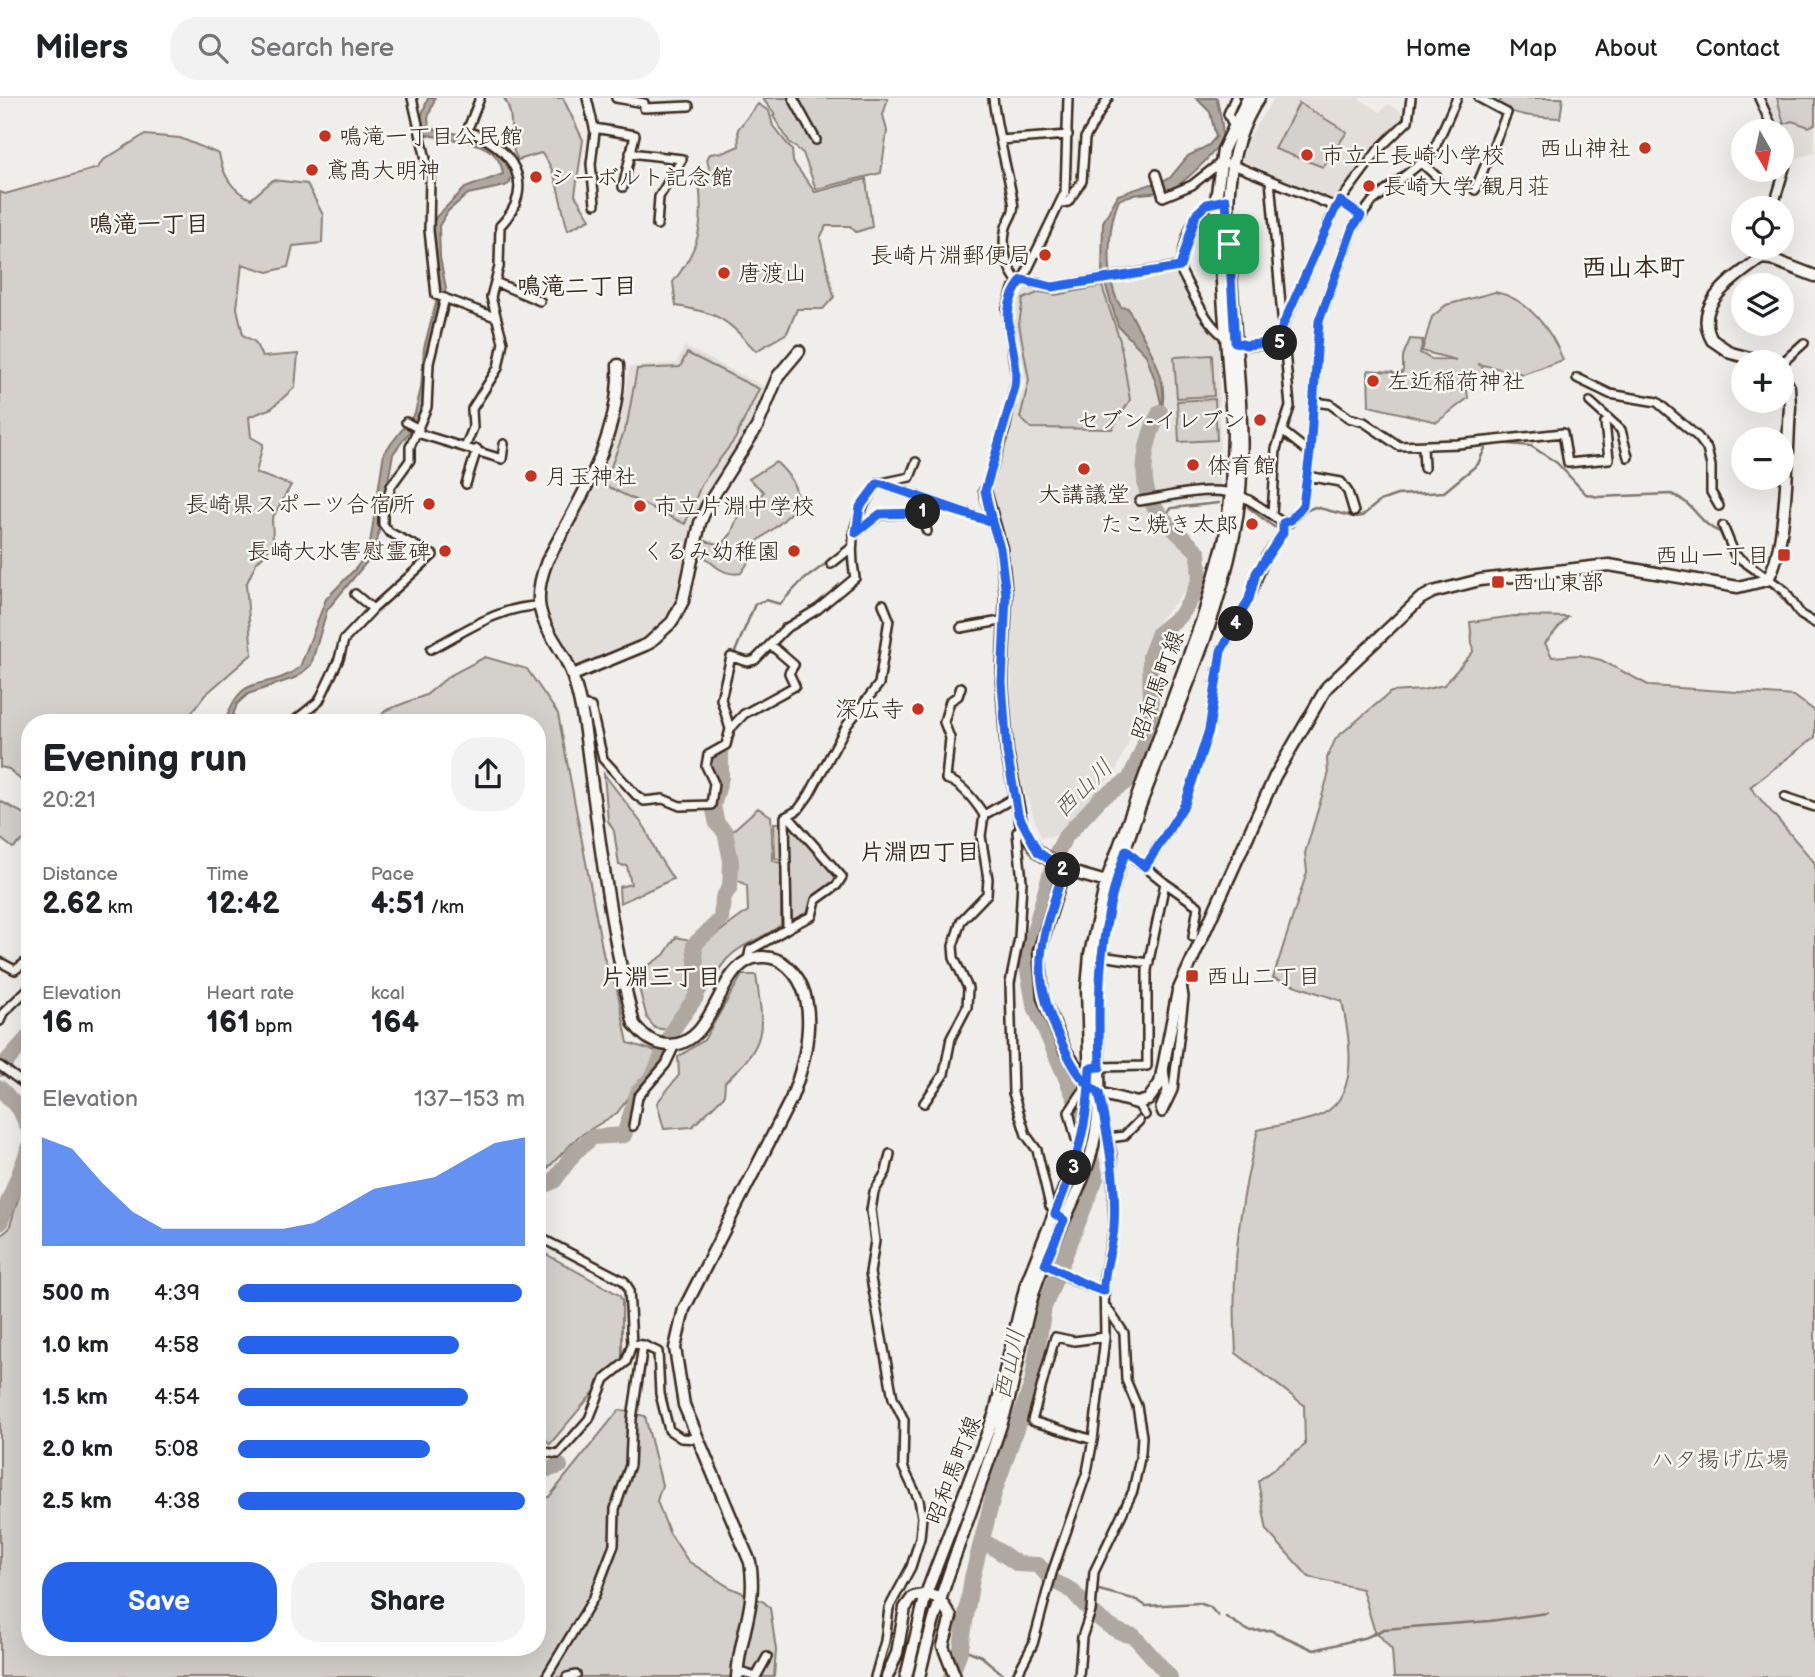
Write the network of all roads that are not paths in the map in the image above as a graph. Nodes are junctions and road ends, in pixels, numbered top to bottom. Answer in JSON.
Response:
{"nodes":[{"id":1,"x":412,"y":98,"type":"edge"},
{"id":2,"x":480,"y":98,"type":"edge"},
{"id":3,"x":587,"y":98,"type":"edge"},
{"id":4,"x":616,"y":98,"type":"edge"},
{"id":5,"x":793,"y":98,"type":"edge"},
{"id":6,"x":993,"y":98,"type":"edge"},
{"id":7,"x":1068,"y":98,"type":"edge"},
{"id":8,"x":1108,"y":98,"type":"edge"},
{"id":9,"x":1236,"y":98,"type":"edge"},
{"id":10,"x":1248,"y":98,"type":"edge"},
{"id":11,"x":1259,"y":98,"type":"edge"},
{"id":12,"x":1411,"y":98,"type":"edge"},
{"id":13,"x":1457,"y":98,"type":"edge"},
{"id":14,"x":1759,"y":98,"type":"edge"},
{"id":15,"x":1485,"y":99,"type":"edge"},
{"id":16,"x":689,"y":106,"type":"dead end"},
{"id":17,"x":1769,"y":119,"type":"edge"},
{"id":18,"x":1233,"y":125,"type":"junction"},
{"id":19,"x":594,"y":128,"type":"junction"},
{"id":20,"x":1068,"y":135,"type":"junction"},
{"id":21,"x":816,"y":140,"type":"dead end"},
{"id":22,"x":1000,"y":140,"type":"junction"},
{"id":23,"x":630,"y":153,"type":"junction"},
{"id":24,"x":1423,"y":163,"type":"junction"},
{"id":25,"x":1226,"y":164,"type":"junction"},
{"id":26,"x":1156,"y":174,"type":"dead end"},
{"id":27,"x":1437,"y":177,"type":"dead end"},
{"id":28,"x":1270,"y":180,"type":"junction"},
{"id":29,"x":623,"y":187,"type":"dead end"},
{"id":30,"x":1475,"y":190,"type":"dead end"},
{"id":31,"x":1221,"y":200,"type":"junction"},
{"id":32,"x":1062,"y":203,"type":"junction"},
{"id":33,"x":595,"y":204,"type":"dead end"},
{"id":34,"x":1338,"y":204,"type":"junction"},
{"id":35,"x":1361,"y":216,"type":"junction"},
{"id":36,"x":657,"y":225,"type":"dead end"},
{"id":37,"x":440,"y":243,"type":"dead end"},
{"id":38,"x":430,"y":244,"type":"junction"},
{"id":39,"x":1759,"y":259,"type":"edge"},
{"id":40,"x":1771,"y":259,"type":"edge"},
{"id":41,"x":1180,"y":267,"type":"junction"},
{"id":42,"x":1815,"y":276,"type":"edge"},
{"id":43,"x":495,"y":282,"type":"junction"},
{"id":44,"x":1021,"y":282,"type":"junction"},
{"id":45,"x":445,"y":298,"type":"junction"},
{"id":46,"x":540,"y":301,"type":"dead end"},
{"id":47,"x":495,"y":317,"type":"junction"},
{"id":48,"x":1282,"y":327,"type":"junction"},
{"id":49,"x":1225,"y":336,"type":"junction"},
{"id":50,"x":1235,"y":342,"type":"junction"},
{"id":51,"x":1283,"y":342,"type":"junction"},
{"id":52,"x":1804,"y":343,"type":"dead end"},
{"id":53,"x":432,"y":344,"type":"junction"},
{"id":54,"x":422,"y":345,"type":"dead end"},
{"id":55,"x":799,"y":351,"type":"dead end"},
{"id":56,"x":1731,"y":351,"type":"edge"},
{"id":57,"x":1794,"y":352,"type":"edge"},
{"id":58,"x":618,"y":365,"type":"dead end"},
{"id":59,"x":430,"y":378,"type":"junction"},
{"id":60,"x":1577,"y":378,"type":"dead end"},
{"id":61,"x":419,"y":379,"type":"dead end"},
{"id":62,"x":1314,"y":402,"type":"junction"},
{"id":63,"x":1590,"y":402,"type":"dead end"},
{"id":64,"x":1789,"y":413,"type":"edge"},
{"id":65,"x":1605,"y":423,"type":"dead end"},
{"id":66,"x":414,"y":427,"type":"junction"},
{"id":67,"x":1282,"y":431,"type":"junction"},
{"id":68,"x":504,"y":444,"type":"dead end"},
{"id":69,"x":466,"y":445,"type":"junction"},
{"id":70,"x":1423,"y":446,"type":"junction"},
{"id":71,"x":477,"y":450,"type":"junction"},
{"id":72,"x":1310,"y":453,"type":"junction"},
{"id":73,"x":1628,"y":457,"type":"dead end"},
{"id":74,"x":916,"y":462,"type":"dead end"},
{"id":75,"x":1424,"y":468,"type":"dead end"},
{"id":76,"x":1307,"y":476,"type":"junction"},
{"id":77,"x":466,"y":484,"type":"dead end"},
{"id":78,"x":882,"y":484,"type":"junction"},
{"id":79,"x":985,"y":491,"type":"joint"},
{"id":80,"x":1236,"y":494,"type":"junction"},
{"id":81,"x":1140,"y":501,"type":"dead end"},
{"id":82,"x":1719,"y":506,"type":"dead end"},
{"id":83,"x":942,"y":507,"type":"junction"},
{"id":84,"x":1354,"y":512,"type":"dead end"},
{"id":85,"x":919,"y":513,"type":"junction"},
{"id":86,"x":1272,"y":515,"type":"junction"},
{"id":87,"x":992,"y":522,"type":"junction"},
{"id":88,"x":1283,"y":525,"type":"junction"},
{"id":89,"x":1723,"y":526,"type":"dead end"},
{"id":90,"x":927,"y":531,"type":"dead end"},
{"id":91,"x":856,"y":533,"type":"junction"},
{"id":92,"x":850,"y":549,"type":"junction"},
{"id":93,"x":831,"y":564,"type":"dead end"},
{"id":94,"x":1767,"y":580,"type":"junction"},
{"id":95,"x":355,"y":594,"type":"dead end"},
{"id":96,"x":883,"y":604,"type":"dead end"},
{"id":97,"x":539,"y":606,"type":"junction"},
{"id":98,"x":373,"y":609,"type":"junction"},
{"id":99,"x":1006,"y":620,"type":"junction"},
{"id":100,"x":1815,"y":623,"type":"edge"},
{"id":101,"x":961,"y":628,"type":"dead end"},
{"id":102,"x":771,"y":645,"type":"junction"},
{"id":103,"x":431,"y":649,"type":"dead end"},
{"id":104,"x":573,"y":675,"type":"junction"},
{"id":105,"x":961,"y":687,"type":"dead end"},
{"id":106,"x":581,"y":705,"type":"junction"},
{"id":107,"x":303,"y":714,"type":"edge"},
{"id":108,"x":730,"y":729,"type":"junction"},
{"id":109,"x":1015,"y":797,"type":"junction"},
{"id":110,"x":1785,"y":797,"type":"dead end"},
{"id":111,"x":1815,"y":807,"type":"edge"},
{"id":112,"x":984,"y":815,"type":"junction"},
{"id":113,"x":788,"y":816,"type":"junction"},
{"id":114,"x":1022,"y":827,"type":"junction"},
{"id":115,"x":1123,"y":849,"type":"junction"},
{"id":116,"x":1145,"y":867,"type":"junction"},
{"id":117,"x":1064,"y":870,"type":"junction"},
{"id":118,"x":1110,"y":883,"type":"junction"},
{"id":119,"x":1165,"y":883,"type":"junction"},
{"id":120,"x":787,"y":926,"type":"junction"},
{"id":121,"x":1193,"y":937,"type":"dead end"},
{"id":122,"x":1095,"y":955,"type":"junction"},
{"id":123,"x":748,"y":960,"type":"junction"},
{"id":124,"x":0,"y":962,"type":"edge"},
{"id":125,"x":1149,"y":963,"type":"junction"},
{"id":126,"x":21,"y":966,"type":"edge"},
{"id":127,"x":1182,"y":982,"type":"junction"},
{"id":128,"x":21,"y":995,"type":"edge"},
{"id":129,"x":0,"y":1021,"type":"edge"},
{"id":130,"x":675,"y":1045,"type":"junction"},
{"id":131,"x":3,"y":1068,"type":"edge"},
{"id":132,"x":1095,"y":1068,"type":"junction"},
{"id":133,"x":1164,"y":1069,"type":"junction"},
{"id":134,"x":21,"y":1081,"type":"edge"},
{"id":135,"x":1089,"y":1090,"type":"junction"},
{"id":136,"x":924,"y":1103,"type":"dead end"},
{"id":137,"x":1137,"y":1103,"type":"junction"},
{"id":138,"x":1145,"y":1115,"type":"dead end"},
{"id":139,"x":1139,"y":1122,"type":"dead end"},
{"id":140,"x":633,"y":1126,"type":"dead end"},
{"id":141,"x":1109,"y":1138,"type":"junction"},
{"id":142,"x":1082,"y":1144,"type":"junction"},
{"id":143,"x":890,"y":1154,"type":"dead end"},
{"id":144,"x":1060,"y":1217,"type":"junction"},
{"id":145,"x":546,"y":1241,"type":"edge"},
{"id":146,"x":1044,"y":1264,"type":"junction"},
{"id":147,"x":1104,"y":1291,"type":"junction"},
{"id":148,"x":1106,"y":1307,"type":"junction"},
{"id":149,"x":1105,"y":1337,"type":"junction"},
{"id":150,"x":632,"y":1344,"type":"junction"},
{"id":151,"x":643,"y":1345,"type":"junction"},
{"id":152,"x":698,"y":1439,"type":"junction"},
{"id":153,"x":1093,"y":1440,"type":"junction"},
{"id":154,"x":546,"y":1452,"type":"edge"},
{"id":155,"x":926,"y":1594,"type":"junction"},
{"id":156,"x":939,"y":1598,"type":"junction"},
{"id":157,"x":767,"y":1657,"type":"dead end"},
{"id":158,"x":737,"y":1674,"type":"edge"},
{"id":159,"x":576,"y":1675,"type":"dead end"},
{"id":160,"x":546,"y":1677,"type":"edge"},
{"id":161,"x":567,"y":1677,"type":"edge"},
{"id":162,"x":756,"y":1677,"type":"edge"},
{"id":163,"x":875,"y":1677,"type":"edge"},
{"id":164,"x":887,"y":1677,"type":"edge"},
{"id":165,"x":906,"y":1677,"type":"edge"},
{"id":166,"x":919,"y":1677,"type":"edge"},
{"id":167,"x":955,"y":1677,"type":"edge"},
{"id":168,"x":1016,"y":1677,"type":"edge"},
{"id":169,"x":1079,"y":1677,"type":"edge"}],
"edges":[{"from":1,"to":38,"type":"street"},
{"from":2,"to":43,"type":"street"},
{"from":3,"to":19,"type":"street"},
{"from":4,"to":16,"type":"street"},
{"from":5,"to":21,"type":"street"},
{"from":6,"to":22,"type":"street"},
{"from":7,"to":20,"type":"street"},
{"from":8,"to":32,"type":"street"},
{"from":9,"to":18,"type":"street"},
{"from":10,"to":18,"type":"street","name":"昭和馬町線"},
{"from":11,"to":25,"type":"street","name":"昭和馬町線"},
{"from":12,"to":34,"type":"street"},
{"from":13,"to":24,"type":"street"},
{"from":14,"to":17,"type":"street"},
{"from":15,"to":30,"type":"street"},
{"from":18,"to":25,"type":"street","name":"昭和馬町線"},
{"from":19,"to":23,"type":"street"},
{"from":19,"to":33,"type":"street"},
{"from":20,"to":22,"type":"street"},
{"from":20,"to":32,"type":"street"},
{"from":22,"to":44,"type":"street"},
{"from":23,"to":29,"type":"street"},
{"from":23,"to":36,"type":"street"},
{"from":24,"to":27,"type":"street"},
{"from":24,"to":35,"type":"street"},
{"from":25,"to":26,"type":"street"},
{"from":25,"to":28,"type":"street"},
{"from":25,"to":31,"type":"street","name":"昭和馬町線"},
{"from":28,"to":34,"type":"street"},
{"from":28,"to":48,"type":"street"},
{"from":31,"to":41,"type":"street"},
{"from":31,"to":49,"type":"street","name":"昭和馬町線"},
{"from":31,"to":50,"type":"street","name":"昭和馬町線"},
{"from":32,"to":44,"type":"street"},
{"from":34,"to":35,"type":"street"},
{"from":34,"to":48,"type":"street"},
{"from":35,"to":62,"type":"street"},
{"from":37,"to":38,"type":"street"},
{"from":38,"to":45,"type":"street"},
{"from":39,"to":56,"type":"street"},
{"from":40,"to":42,"type":"street"},
{"from":41,"to":44,"type":"street"},
{"from":41,"to":49,"type":"street"},
{"from":43,"to":46,"type":"street"},
{"from":43,"to":47,"type":"street"},
{"from":44,"to":79,"type":"street"},
{"from":45,"to":47,"type":"street"},
{"from":45,"to":53,"type":"street"},
{"from":47,"to":69,"type":"street"},
{"from":48,"to":51,"type":"street"},
{"from":49,"to":50,"type":"street"},
{"from":49,"to":80,"type":"street","name":"昭和馬町線"},
{"from":50,"to":51,"type":"street"},
{"from":50,"to":80,"type":"street","name":"昭和馬町線"},
{"from":51,"to":67,"type":"street"},
{"from":52,"to":57,"type":"street"},
{"from":53,"to":54,"type":"street"},
{"from":53,"to":59,"type":"street"},
{"from":55,"to":104,"type":"street"},
{"from":58,"to":97,"type":"street"},
{"from":59,"to":61,"type":"street"},
{"from":59,"to":66,"type":"street"},
{"from":60,"to":82,"type":"street"},
{"from":62,"to":70,"type":"street"},
{"from":62,"to":72,"type":"street"},
{"from":63,"to":73,"type":"street"},
{"from":64,"to":94,"type":"street"},
{"from":65,"to":70,"type":"street"},
{"from":66,"to":69,"type":"street"},
{"from":66,"to":98,"type":"street"},
{"from":67,"to":72,"type":"street"},
{"from":67,"to":86,"type":"street"},
{"from":68,"to":71,"type":"street"},
{"from":69,"to":71,"type":"street"},
{"from":70,"to":75,"type":"street"},
{"from":71,"to":77,"type":"street"},
{"from":72,"to":76,"type":"street"},
{"from":74,"to":78,"type":"street"},
{"from":76,"to":84,"type":"street"},
{"from":76,"to":88,"type":"street"},
{"from":78,"to":83,"type":"street"},
{"from":78,"to":91,"type":"street"},
{"from":79,"to":87,"type":"street"},
{"from":80,"to":81,"type":"street"},
{"from":80,"to":86,"type":"street"},
{"from":80,"to":115,"type":"street","name":"昭和馬町線"},
{"from":83,"to":85,"type":"street"},
{"from":83,"to":87,"type":"street"},
{"from":85,"to":90,"type":"street"},
{"from":85,"to":91,"type":"street"},
{"from":86,"to":88,"type":"street"},
{"from":87,"to":99,"type":"street"},
{"from":88,"to":116,"type":"street"},
{"from":89,"to":94,"type":"street"},
{"from":91,"to":92,"type":"street"},
{"from":92,"to":93,"type":"street"},
{"from":92,"to":102,"type":"street"},
{"from":94,"to":100,"type":"street"},
{"from":94,"to":127,"type":"street"},
{"from":95,"to":98,"type":"street"},
{"from":96,"to":113,"type":"street"},
{"from":97,"to":103,"type":"street"},
{"from":97,"to":104,"type":"street"},
{"from":98,"to":107,"type":"street"},
{"from":99,"to":101,"type":"street"},
{"from":99,"to":109,"type":"street"},
{"from":102,"to":108,"type":"street"},
{"from":102,"to":108,"type":"street"},
{"from":104,"to":106,"type":"street"},
{"from":105,"to":112,"type":"street"},
{"from":106,"to":108,"type":"street"},
{"from":106,"to":130,"type":"street"},
{"from":109,"to":112,"type":"street"},
{"from":109,"to":114,"type":"street"},
{"from":110,"to":111,"type":"street"},
{"from":112,"to":136,"type":"street"},
{"from":113,"to":120,"type":"street"},
{"from":113,"to":120,"type":"street"},
{"from":114,"to":117,"type":"street"},
{"from":114,"to":144,"type":"street"},
{"from":115,"to":116,"type":"street"},
{"from":115,"to":118,"type":"street","name":"昭和馬町線"},
{"from":116,"to":119,"type":"street"},
{"from":117,"to":118,"type":"street"},
{"from":117,"to":135,"type":"street"},
{"from":118,"to":122,"type":"street","name":"昭和馬町線"},
{"from":119,"to":121,"type":"street"},
{"from":119,"to":125,"type":"street"},
{"from":120,"to":123,"type":"street"},
{"from":122,"to":125,"type":"street"},
{"from":122,"to":132,"type":"street","name":"昭和馬町線"},
{"from":123,"to":130,"type":"street"},
{"from":123,"to":152,"type":"street"},
{"from":124,"to":126,"type":"street"},
{"from":125,"to":132,"type":"street"},
{"from":127,"to":133,"type":"street"},
{"from":127,"to":133,"type":"street"},
{"from":128,"to":129,"type":"street"},
{"from":130,"to":140,"type":"street"},
{"from":131,"to":134,"type":"street"},
{"from":132,"to":135,"type":"street","name":"昭和馬町線"},
{"from":132,"to":135,"type":"street"},
{"from":133,"to":137,"type":"street"},
{"from":135,"to":137,"type":"street"},
{"from":135,"to":141,"type":"street"},
{"from":135,"to":142,"type":"street","name":"昭和馬町線"},
{"from":135,"to":142,"type":"street"},
{"from":135,"to":144,"type":"street","name":"昭和馬町線"},
{"from":137,"to":138,"type":"street"},
{"from":139,"to":141,"type":"street"},
{"from":141,"to":147,"type":"street"},
{"from":142,"to":144,"type":"street","name":"昭和馬町線"},
{"from":143,"to":163,"type":"street"},
{"from":144,"to":146,"type":"street","name":"昭和馬町線"},
{"from":145,"to":150,"type":"street"},
{"from":146,"to":147,"type":"street"},
{"from":146,"to":155,"type":"street","name":"昭和馬町線"},
{"from":146,"to":156,"type":"street","name":"昭和馬町線"},
{"from":147,"to":148,"type":"street"},
{"from":148,"to":149,"type":"street"},
{"from":148,"to":169,"type":"street"},
{"from":149,"to":153,"type":"street"},
{"from":149,"to":153,"type":"street"},
{"from":150,"to":151,"type":"street"},
{"from":150,"to":154,"type":"street"},
{"from":151,"to":152,"type":"street"},
{"from":151,"to":160,"type":"street"},
{"from":152,"to":158,"type":"street"},
{"from":153,"to":168,"type":"street"},
{"from":155,"to":156,"type":"street"},
{"from":155,"to":164,"type":"street"},
{"from":155,"to":165,"type":"street","name":"昭和馬町線"},
{"from":156,"to":166,"type":"street","name":"昭和馬町線"},
{"from":156,"to":167,"type":"street"},
{"from":157,"to":162,"type":"street"},
{"from":158,"to":162,"type":"street"},
{"from":159,"to":161,"type":"street"}]}
